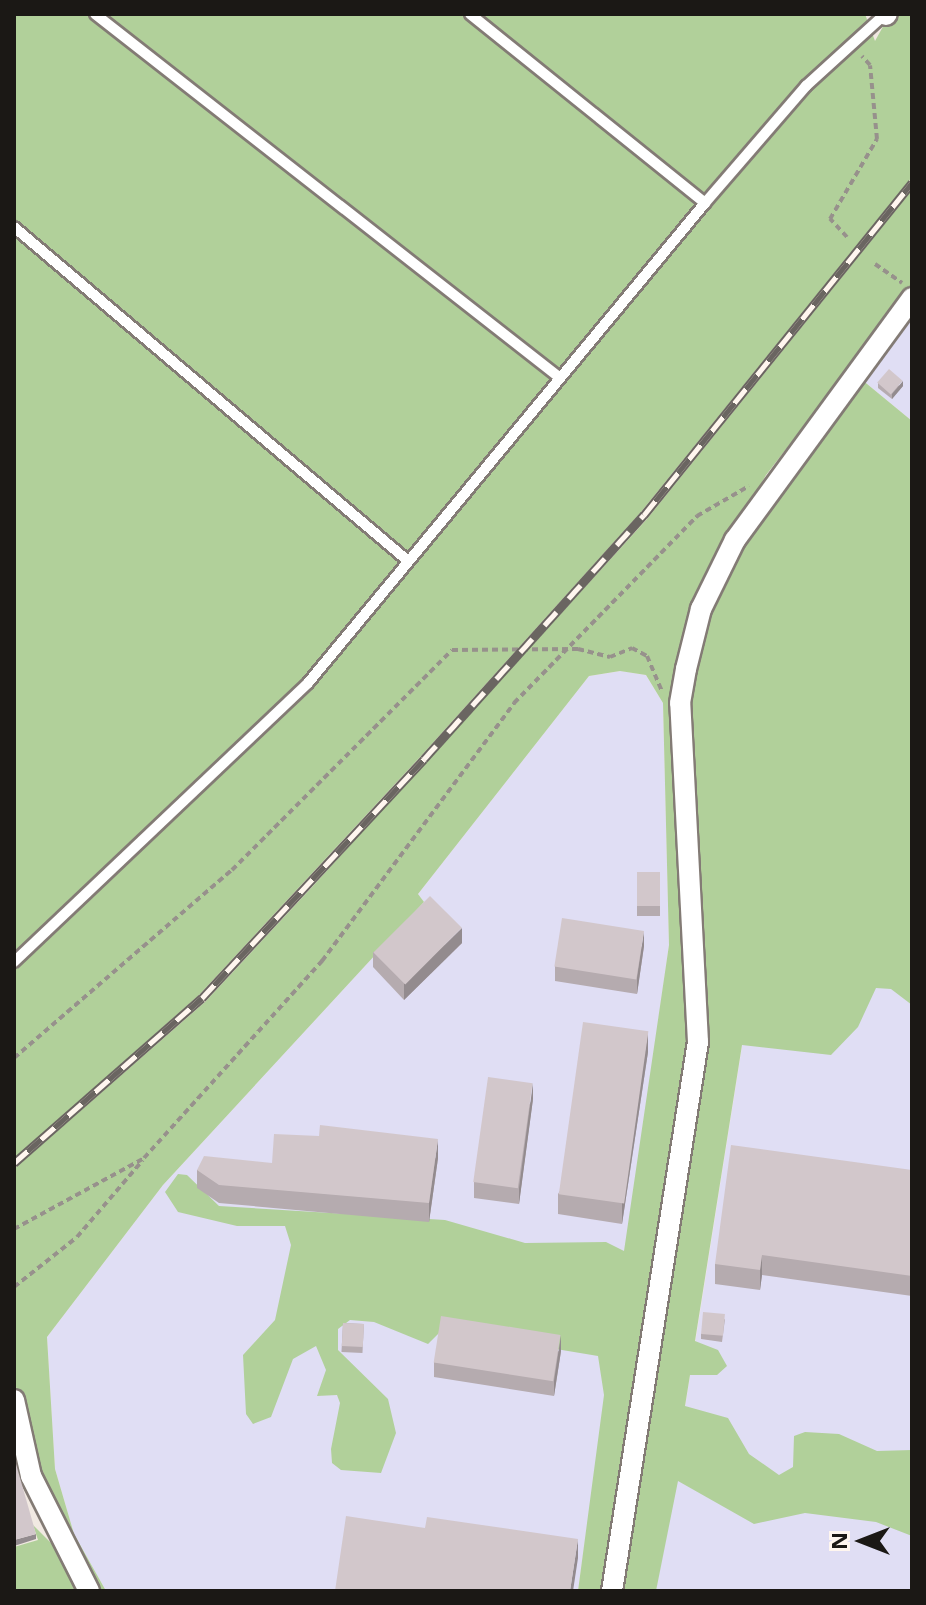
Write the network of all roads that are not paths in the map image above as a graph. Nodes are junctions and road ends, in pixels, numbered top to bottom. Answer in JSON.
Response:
{"nodes":[{"id":1,"x":95,"y":14,"type":"edge"},
{"id":2,"x":470,"y":14,"type":"edge"},
{"id":3,"x":886,"y":14,"type":"edge"},
{"id":4,"x":705,"y":203,"type":"junction"},
{"id":5,"x":14,"y":227,"type":"edge"},
{"id":6,"x":912,"y":298,"type":"edge"},
{"id":7,"x":559,"y":377,"type":"junction"},
{"id":8,"x":407,"y":560,"type":"junction"},
{"id":9,"x":14,"y":962,"type":"edge"},
{"id":10,"x":14,"y":1400,"type":"edge"},
{"id":11,"x":89,"y":1591,"type":"edge"},
{"id":12,"x":612,"y":1591,"type":"edge"}],
"edges":[{"from":1,"to":7,"type":"lane"},
{"from":2,"to":4,"type":"lane"},
{"from":3,"to":4,"type":"lane"},
{"from":4,"to":7,"type":"lane"},
{"from":5,"to":8,"type":"lane"},
{"from":6,"to":12,"type":"street"},
{"from":7,"to":8,"type":"lane"},
{"from":8,"to":9,"type":"lane"},
{"from":10,"to":11,"type":"street"}]}
